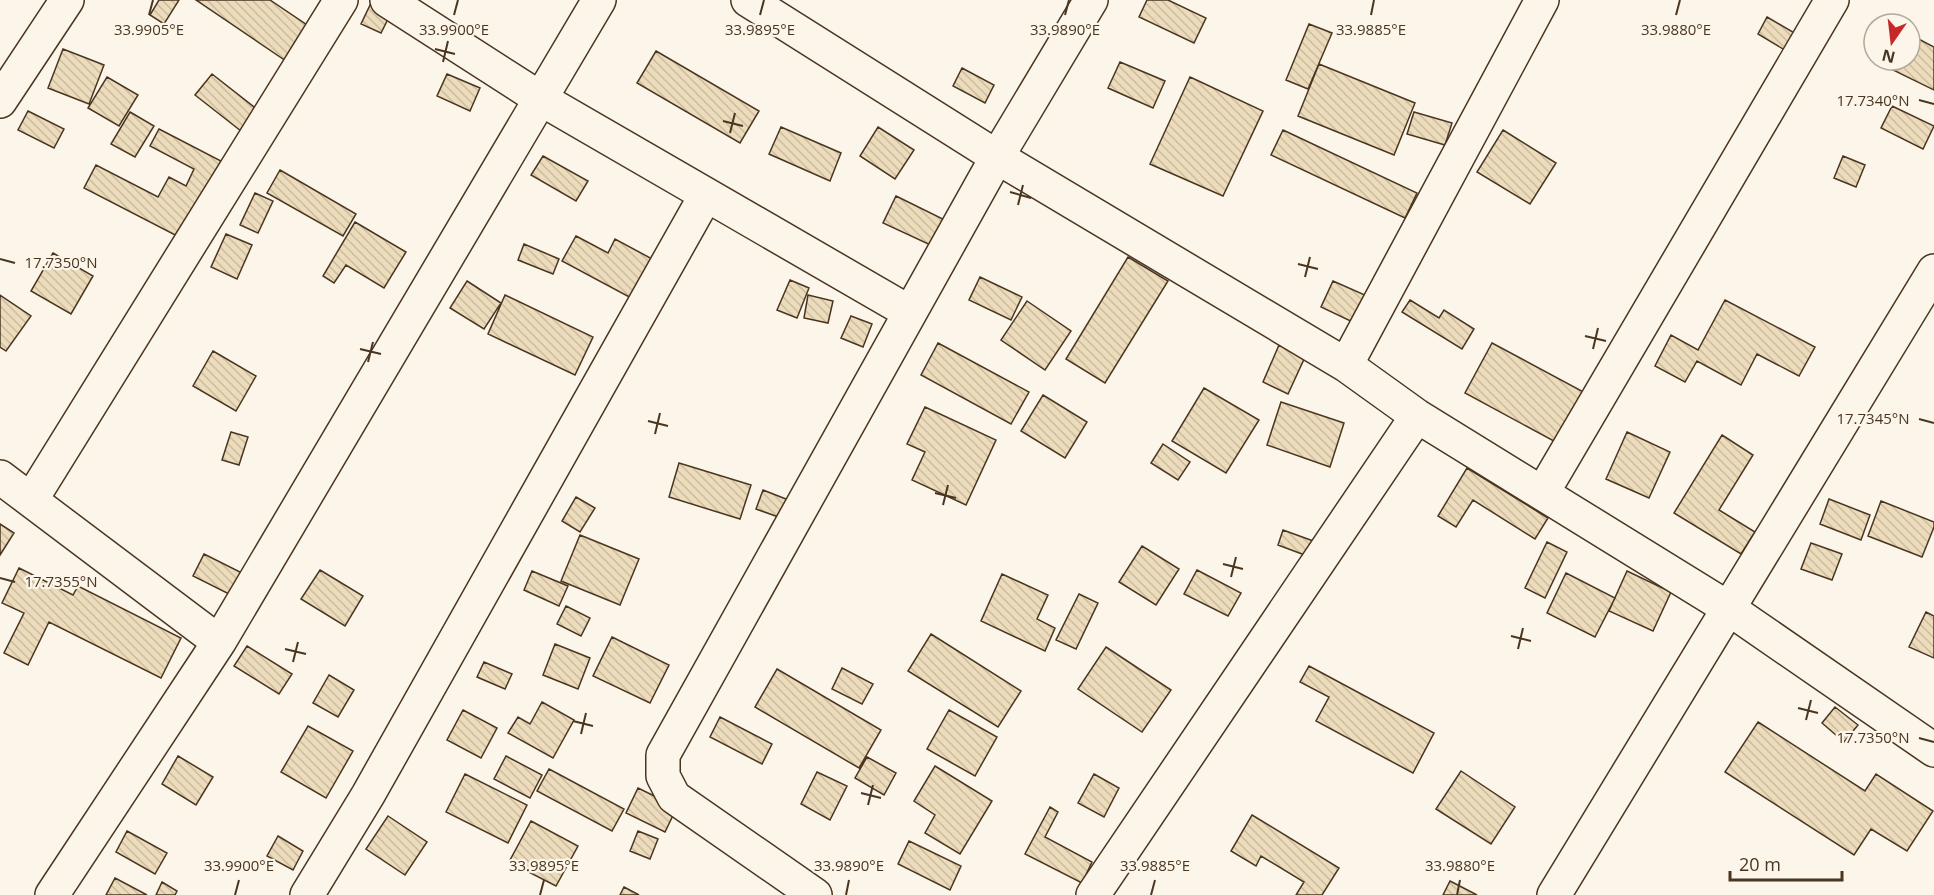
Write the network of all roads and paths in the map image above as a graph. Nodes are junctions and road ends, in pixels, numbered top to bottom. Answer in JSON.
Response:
{"nodes":[{"id":1,"x":67,"y":0,"type":"edge"},
{"id":2,"x":341,"y":0,"type":"edge"},
{"id":3,"x":387,"y":0,"type":"edge"},
{"id":4,"x":599,"y":0,"type":"edge"},
{"id":5,"x":748,"y":0,"type":"edge"},
{"id":6,"x":1091,"y":0,"type":"edge"},
{"id":7,"x":1542,"y":0,"type":"edge"},
{"id":8,"x":1832,"y":0,"type":"edge"},
{"id":9,"x":542,"y":99,"type":"junction"},
{"id":10,"x":0,"y":101,"type":"edge"},
{"id":11,"x":997,"y":157,"type":"junction"},
{"id":12,"x":706,"y":195,"type":"junction"},
{"id":13,"x":1934,"y":270,"type":"edge"},
{"id":14,"x":909,"y":312,"type":"junction"},
{"id":15,"x":1346,"y":366,"type":"junction"},
{"id":16,"x":1417,"y":416,"type":"junction"},
{"id":17,"x":0,"y":477,"type":"edge"},
{"id":18,"x":1542,"y":492,"type":"junction"},
{"id":19,"x":31,"y":500,"type":"junction"},
{"id":20,"x":1728,"y":608,"type":"junction"},
{"id":21,"x":219,"y":642,"type":"junction"},
{"id":22,"x":1934,"y":750,"type":"edge"},
{"id":23,"x":52,"y":895,"type":"edge"},
{"id":24,"x":307,"y":895,"type":"edge"},
{"id":25,"x":814,"y":895,"type":"edge"},
{"id":26,"x":1093,"y":895,"type":"edge"},
{"id":27,"x":1554,"y":895,"type":"edge"}],
"edges":[{"from":1,"to":10,"type":"street"},
{"from":2,"to":19,"type":"street"},
{"from":3,"to":9,"type":"street"},
{"from":4,"to":9,"type":"street"},
{"from":5,"to":11,"type":"street"},
{"from":6,"to":11,"type":"street"},
{"from":7,"to":15,"type":"street"},
{"from":8,"to":18,"type":"street"},
{"from":9,"to":12,"type":"street"},
{"from":9,"to":21,"type":"street"},
{"from":11,"to":14,"type":"street"},
{"from":11,"to":15,"type":"street"},
{"from":12,"to":14,"type":"street"},
{"from":12,"to":24,"type":"street"},
{"from":13,"to":20,"type":"street"},
{"from":14,"to":25,"type":"street"},
{"from":15,"to":16,"type":"street"},
{"from":16,"to":18,"type":"street"},
{"from":16,"to":26,"type":"street"},
{"from":17,"to":19,"type":"street"},
{"from":18,"to":20,"type":"street"},
{"from":19,"to":21,"type":"street"},
{"from":20,"to":22,"type":"street"},
{"from":20,"to":27,"type":"street"},
{"from":21,"to":23,"type":"street"}]}
